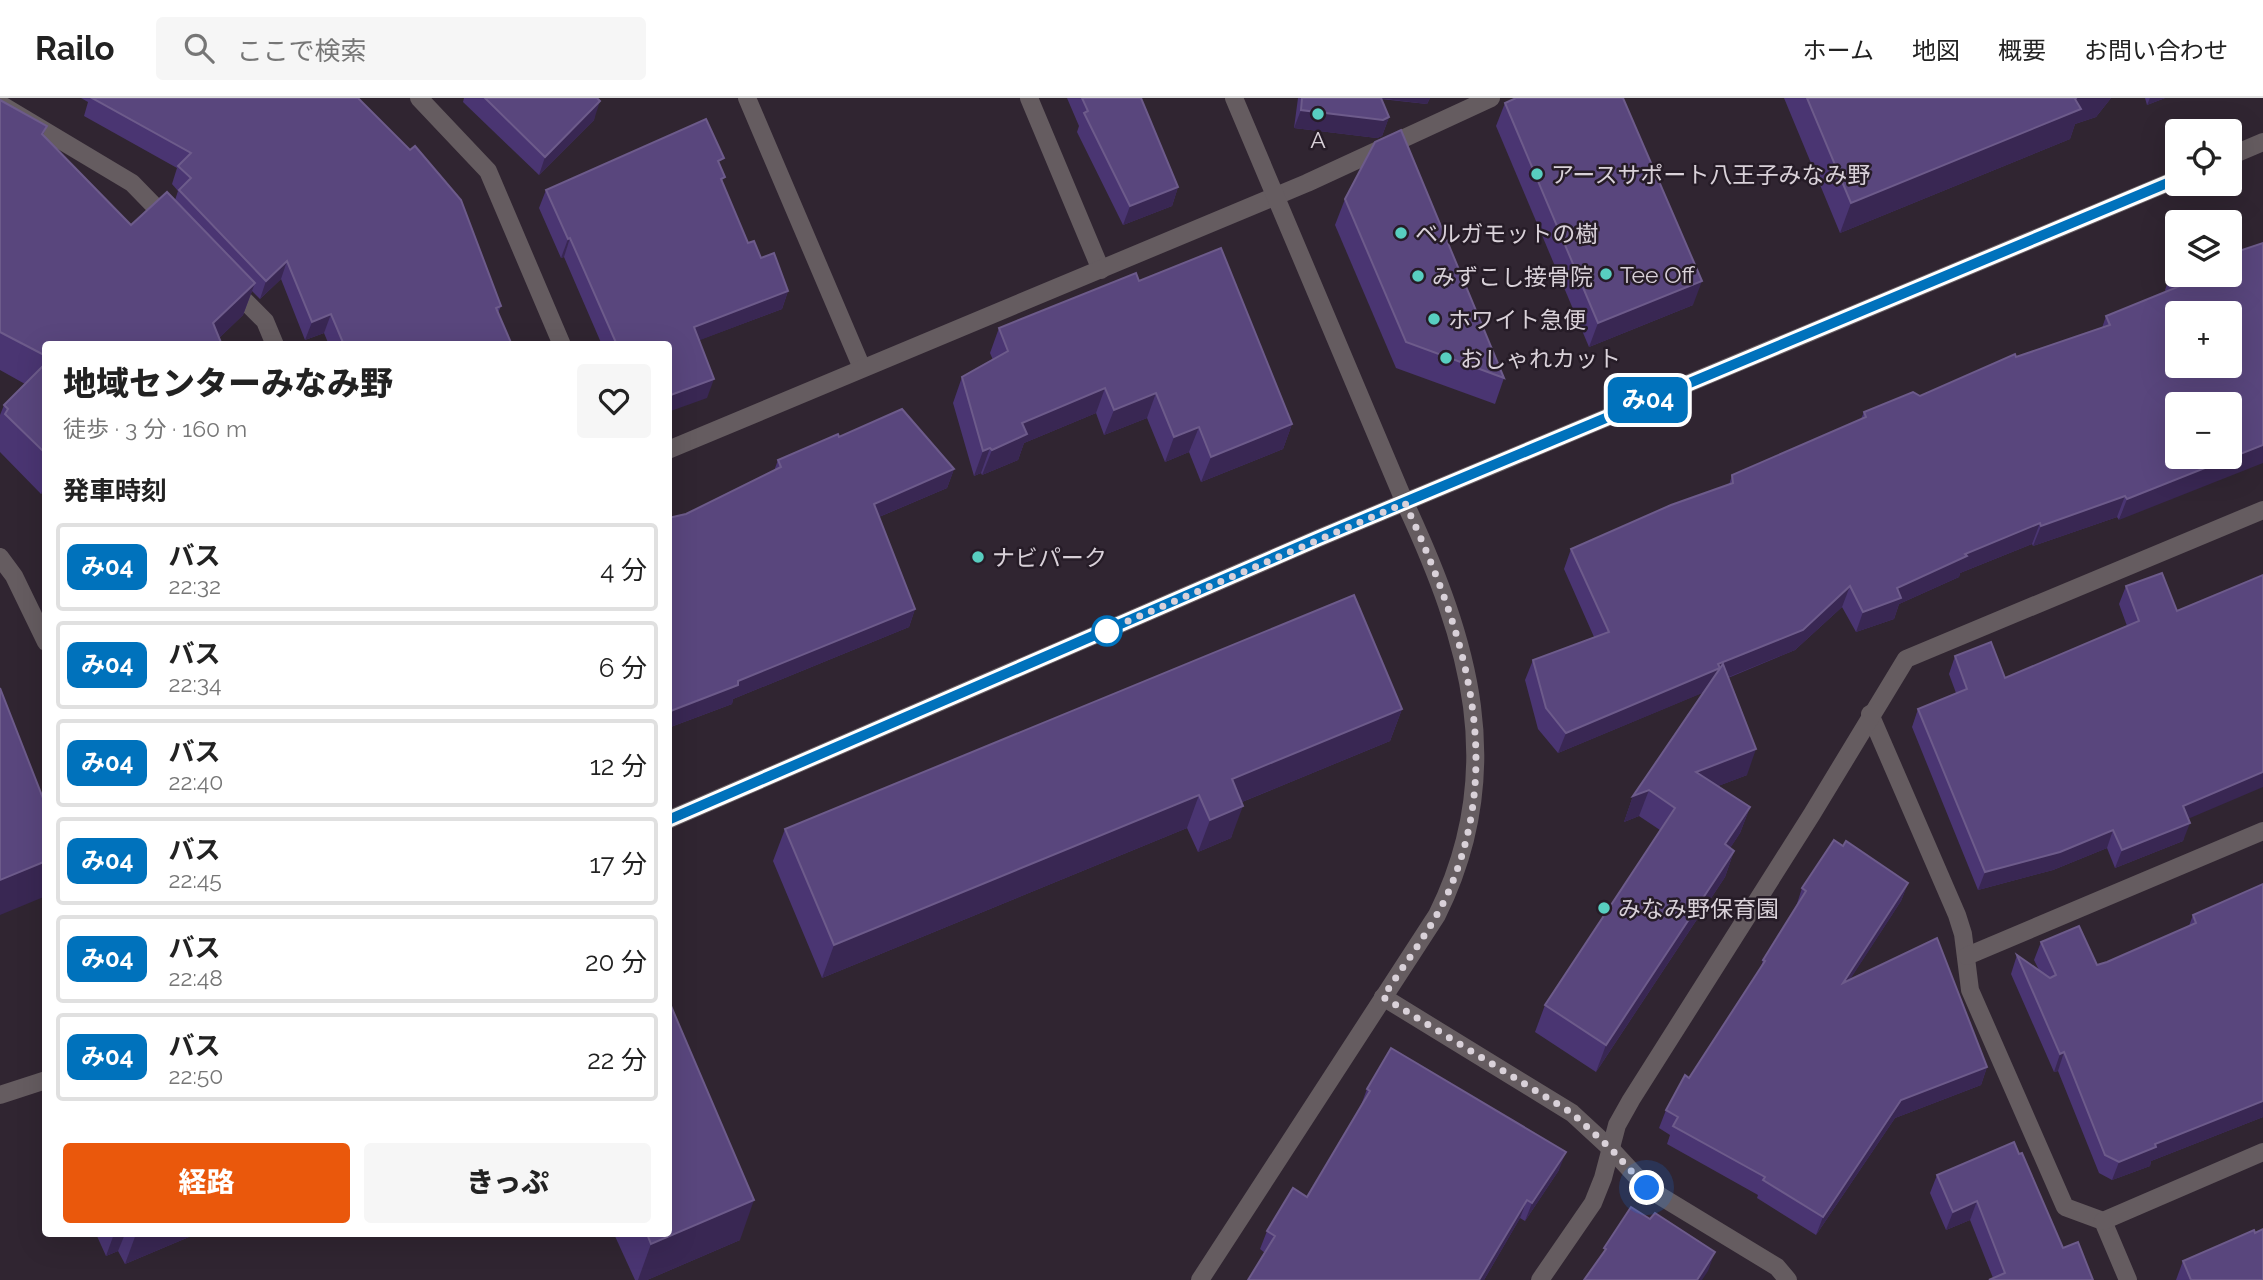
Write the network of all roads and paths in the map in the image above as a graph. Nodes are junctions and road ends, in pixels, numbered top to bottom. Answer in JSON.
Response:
{"nodes":[{"id":1,"x":419,"y":98,"type":"edge"},
{"id":2,"x":747,"y":98,"type":"edge"},
{"id":3,"x":1029,"y":98,"type":"edge"},
{"id":4,"x":1234,"y":98,"type":"edge"},
{"id":5,"x":1490,"y":98,"type":"edge"},
{"id":6,"x":0,"y":104,"type":"edge"},
{"id":7,"x":2263,"y":142,"type":"edge"},
{"id":8,"x":2242,"y":151,"type":"edge"},
{"id":9,"x":2165,"y":184,"type":"edge"},
{"id":10,"x":1276,"y":196,"type":"junction"},
{"id":11,"x":184,"y":236,"type":"edge"},
{"id":12,"x":1101,"y":270,"type":"junction"},
{"id":13,"x":219,"y":273,"type":"edge"},
{"id":14,"x":273,"y":341,"type":"edge"},
{"id":15,"x":560,"y":341,"type":"edge"},
{"id":16,"x":862,"y":368,"type":"junction"},
{"id":17,"x":672,"y":448,"type":"edge"},
{"id":18,"x":1405,"y":503,"type":"junction"},
{"id":19,"x":2263,"y":510,"type":"edge"},
{"id":20,"x":0,"y":557,"type":"edge"},
{"id":21,"x":42,"y":634,"type":"edge"},
{"id":22,"x":1870,"y":715,"type":"junction"},
{"id":23,"x":672,"y":818,"type":"edge"},
{"id":24,"x":2263,"y":831,"type":"edge"},
{"id":25,"x":1967,"y":956,"type":"junction"},
{"id":26,"x":1383,"y":997,"type":"junction"},
{"id":27,"x":42,"y":1081,"type":"edge"},
{"id":28,"x":0,"y":1095,"type":"edge"},
{"id":29,"x":1611,"y":1149,"type":"junction"},
{"id":30,"x":2263,"y":1152,"type":"edge"},
{"id":31,"x":2103,"y":1221,"type":"junction"},
{"id":32,"x":1200,"y":1280,"type":"edge"},
{"id":33,"x":1540,"y":1280,"type":"edge"},
{"id":34,"x":1788,"y":1280,"type":"edge"},
{"id":35,"x":2128,"y":1280,"type":"edge"}],
"edges":[{"from":1,"to":15,"type":"street"},
{"from":2,"to":16,"type":"street"},
{"from":3,"to":12,"type":"street"},
{"from":4,"to":10,"type":"street"},
{"from":5,"to":10,"type":"street"},
{"from":6,"to":11,"type":"street"},
{"from":7,"to":8,"type":"street"},
{"from":9,"to":18,"type":"street"},
{"from":10,"to":12,"type":"street"},
{"from":10,"to":18,"type":"street"},
{"from":12,"to":16,"type":"street"},
{"from":13,"to":14,"type":"street"},
{"from":16,"to":17,"type":"street"},
{"from":18,"to":23,"type":"street"},
{"from":18,"to":26,"type":"street"},
{"from":19,"to":22,"type":"street"},
{"from":20,"to":21,"type":"street"},
{"from":22,"to":25,"type":"street"},
{"from":22,"to":29,"type":"street"},
{"from":24,"to":25,"type":"street"},
{"from":25,"to":31,"type":"street"},
{"from":26,"to":29,"type":"street"},
{"from":26,"to":32,"type":"street"},
{"from":27,"to":28,"type":"street"},
{"from":29,"to":33,"type":"street"},
{"from":29,"to":34,"type":"street"},
{"from":30,"to":31,"type":"street"},
{"from":31,"to":35,"type":"street"}]}
